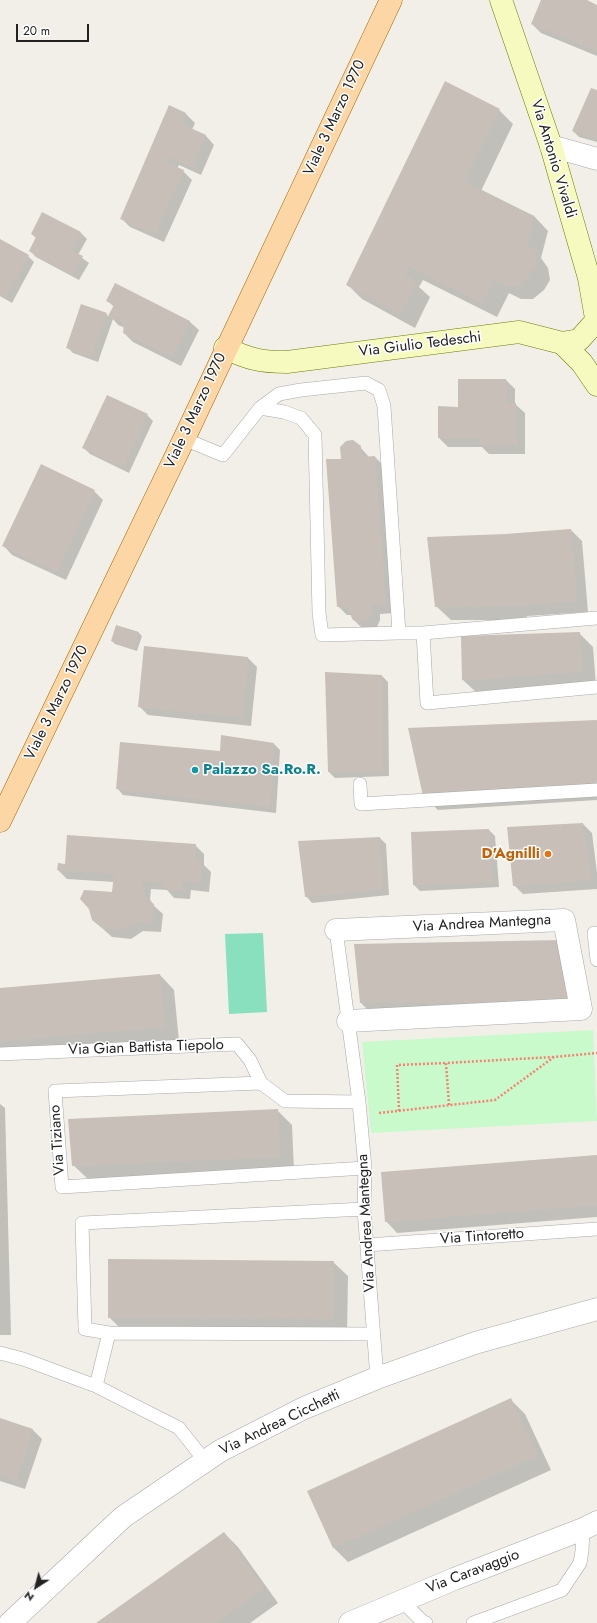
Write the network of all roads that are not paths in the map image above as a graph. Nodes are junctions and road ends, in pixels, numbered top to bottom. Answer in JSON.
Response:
{"nodes":[{"id":1,"x":391,"y":0,"type":"edge"},
{"id":2,"x":500,"y":0,"type":"edge"},
{"id":3,"x":551,"y":146,"type":"junction"},
{"id":4,"x":597,"y":159,"type":"edge"},
{"id":5,"x":597,"y":323,"type":"edge"},
{"id":6,"x":562,"y":343,"type":"junction"},
{"id":7,"x":226,"y":348,"type":"junction"},
{"id":8,"x":597,"y":385,"type":"edge"},
{"id":9,"x":260,"y":408,"type":"junction"},
{"id":10,"x":184,"y":439,"type":"junction"},
{"id":11,"x":597,"y":618,"type":"edge"},
{"id":12,"x":399,"y":633,"type":"junction"},
{"id":13,"x":422,"y":633,"type":"junction"},
{"id":14,"x":597,"y":687,"type":"edge"},
{"id":15,"x":360,"y":784,"type":"dead end"},
{"id":16,"x":597,"y":790,"type":"edge"},
{"id":17,"x":0,"y":821,"type":"edge"},
{"id":18,"x":336,"y":930,"type":"joint"},
{"id":19,"x":594,"y":933,"type":"dead end"},
{"id":20,"x":597,"y":960,"type":"edge"},
{"id":21,"x":348,"y":1021,"type":"junction"},
{"id":22,"x":0,"y":1054,"type":"edge"},
{"id":23,"x":261,"y":1083,"type":"junction"},
{"id":24,"x":359,"y":1102,"type":"junction"},
{"id":25,"x":365,"y":1168,"type":"junction"},
{"id":26,"x":364,"y":1209,"type":"junction"},
{"id":27,"x":597,"y":1229,"type":"edge"},
{"id":28,"x":366,"y":1246,"type":"junction"},
{"id":29,"x":596,"y":1312,"type":"edge"},
{"id":30,"x":108,"y":1333,"type":"junction"},
{"id":31,"x":373,"y":1334,"type":"junction"},
{"id":32,"x":0,"y":1353,"type":"edge"},
{"id":33,"x":377,"y":1378,"type":"junction"},
{"id":34,"x":96,"y":1386,"type":"junction"},
{"id":35,"x":205,"y":1461,"type":"junction"},
{"id":36,"x":590,"y":1526,"type":"edge"},
{"id":37,"x":402,"y":1600,"type":"junction"},
{"id":38,"x":10,"y":1623,"type":"edge"},
{"id":39,"x":350,"y":1623,"type":"edge"},
{"id":40,"x":426,"y":1623,"type":"edge"},
{"id":41,"x":473,"y":1623,"type":"edge"}],
"edges":[{"from":1,"to":7,"type":"main road","name":"Viale 3 Marzo 1970"},
{"from":2,"to":3,"type":"street","name":"Via Antonio Vivaldi"},
{"from":3,"to":4,"type":"street"},
{"from":3,"to":5,"type":"street","name":"Via Antonio Vivaldi"},
{"from":5,"to":6,"type":"street"},
{"from":6,"to":7,"type":"street","name":"Via Giulio Tedeschi"},
{"from":6,"to":8,"type":"street"},
{"from":7,"to":10,"type":"main road","name":"Viale 3 Marzo 1970"},
{"from":9,"to":10,"type":"lane"},
{"from":9,"to":12,"type":"lane"},
{"from":9,"to":12,"type":"lane"},
{"from":10,"to":17,"type":"main road","name":"Viale 3 Marzo 1970"},
{"from":11,"to":13,"type":"lane"},
{"from":12,"to":13,"type":"lane"},
{"from":13,"to":14,"type":"lane"},
{"from":15,"to":16,"type":"lane"},
{"from":18,"to":21,"type":"lane","name":"Via Andrea Mantegna"},
{"from":18,"to":21,"type":"street","name":"Via Andrea Mantegna"},
{"from":19,"to":20,"type":"lane"},
{"from":21,"to":24,"type":"lane","name":"Via Andrea Mantegna"},
{"from":22,"to":23,"type":"lane","name":"Via Gian Battista Tiepolo"},
{"from":23,"to":24,"type":"lane","name":"Via Gian Battista Tiepolo"},
{"from":23,"to":25,"type":"lane","name":"Via Tiziano"},
{"from":24,"to":25,"type":"lane","name":"Via Andrea Mantegna"},
{"from":25,"to":26,"type":"lane","name":"Via Andrea Mantegna"},
{"from":26,"to":28,"type":"lane","name":"Via Andrea Mantegna"},
{"from":26,"to":30,"type":"lane"},
{"from":27,"to":28,"type":"lane","name":"Via Tintoretto"},
{"from":28,"to":31,"type":"lane","name":"Via Andrea Mantegna"},
{"from":29,"to":33,"type":"street","name":"Via Andrea Cicchetti"},
{"from":30,"to":31,"type":"lane"},
{"from":30,"to":34,"type":"lane"},
{"from":31,"to":33,"type":"lane","name":"Via Andrea Mantegna"},
{"from":32,"to":34,"type":"lane"},
{"from":33,"to":35,"type":"street","name":"Via Andrea Cicchetti"},
{"from":34,"to":35,"type":"lane"},
{"from":35,"to":38,"type":"street","name":"Via Andrea Cicchetti"},
{"from":36,"to":37,"type":"street","name":"Via Caravaggio"},
{"from":36,"to":41,"type":"lane"},
{"from":37,"to":39,"type":"street","name":"Via Caravaggio"},
{"from":37,"to":40,"type":"lane"}]}
